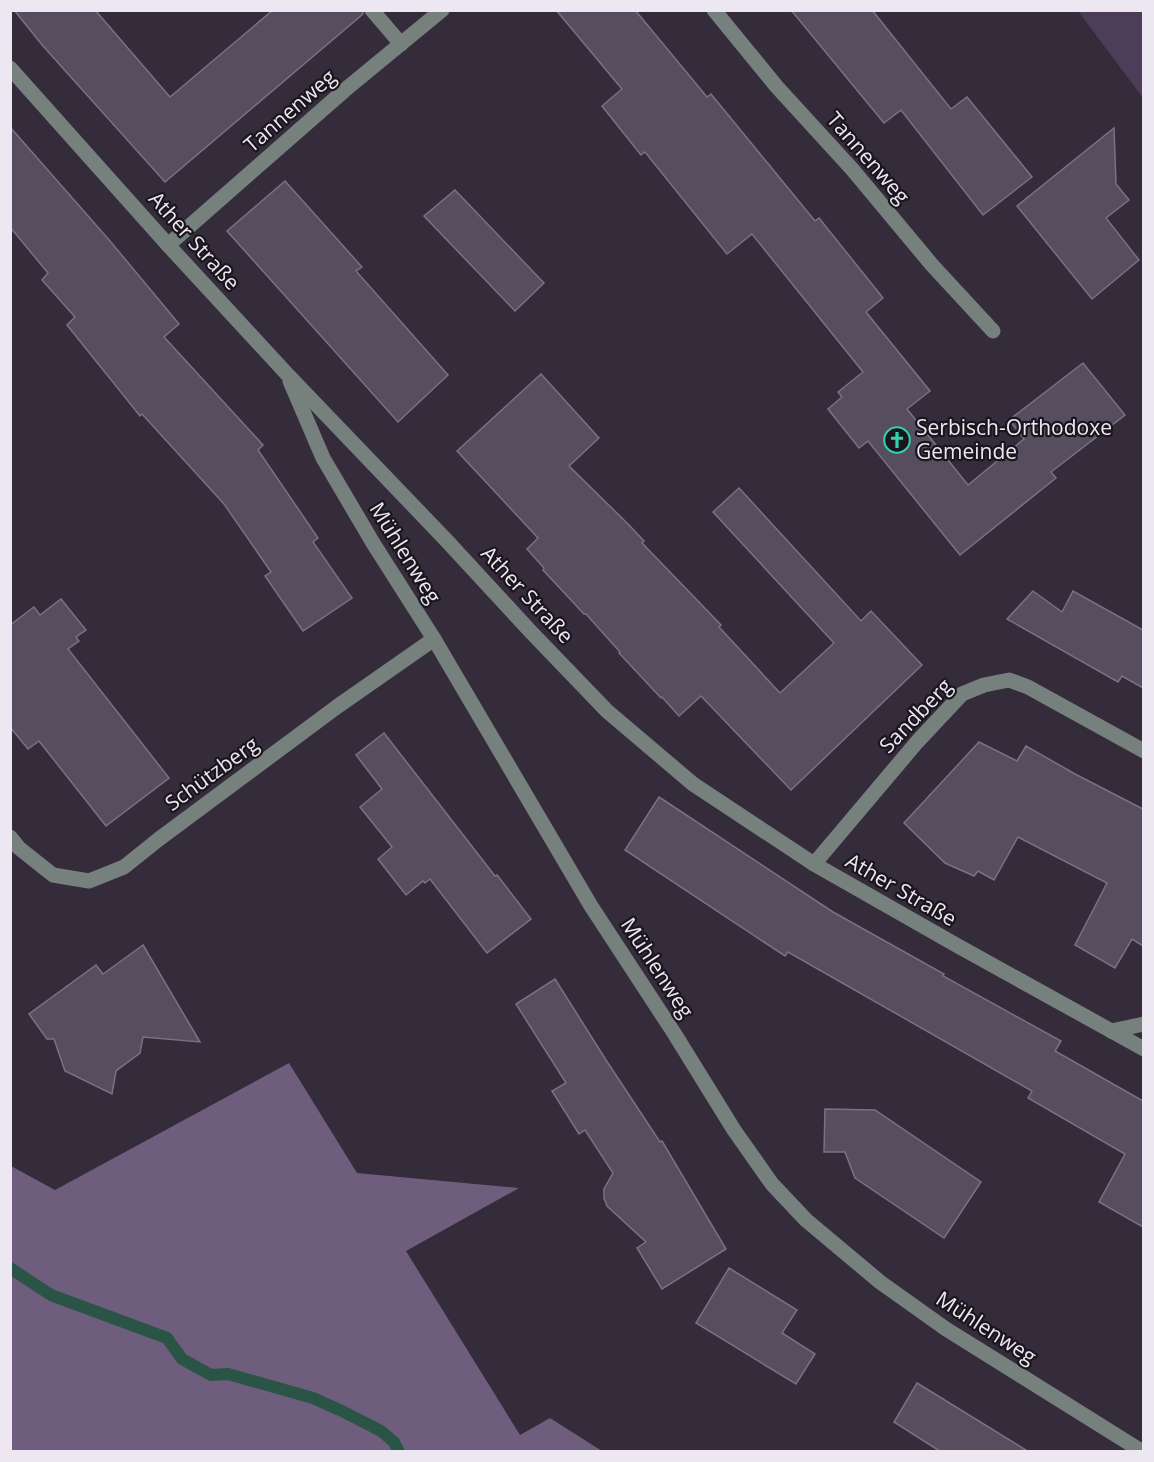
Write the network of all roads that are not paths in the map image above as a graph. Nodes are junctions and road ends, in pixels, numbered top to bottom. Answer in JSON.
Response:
{"nodes":[{"id":1,"x":372,"y":10,"type":"edge"},
{"id":2,"x":442,"y":10,"type":"edge"},
{"id":3,"x":714,"y":10,"type":"edge"},
{"id":4,"x":401,"y":44,"type":"junction"},
{"id":5,"x":10,"y":68,"type":"edge"},
{"id":6,"x":168,"y":245,"type":"junction"},
{"id":7,"x":993,"y":331,"type":"dead end"},
{"id":8,"x":286,"y":373,"type":"junction"},
{"id":9,"x":434,"y":639,"type":"junction"},
{"id":10,"x":1143,"y":751,"type":"edge"},
{"id":11,"x":10,"y":837,"type":"edge"},
{"id":12,"x":814,"y":864,"type":"junction"},
{"id":13,"x":1143,"y":1024,"type":"edge"},
{"id":14,"x":1111,"y":1031,"type":"junction"},
{"id":15,"x":1143,"y":1049,"type":"edge"},
{"id":16,"x":1143,"y":1452,"type":"edge"}],
"edges":[{"from":1,"to":4,"type":"street"},
{"from":2,"to":4,"type":"street","name":"Tannenweg"},
{"from":3,"to":7,"type":"street","name":"Tannenweg"},
{"from":4,"to":6,"type":"street","name":"Tannenweg"},
{"from":5,"to":6,"type":"street","name":"Ather Straße"},
{"from":6,"to":8,"type":"street","name":"Ather Straße"},
{"from":8,"to":9,"type":"street","name":"Mühlenweg"},
{"from":8,"to":12,"type":"street","name":"Ather Straße"},
{"from":9,"to":11,"type":"street","name":"Schützberg"},
{"from":9,"to":16,"type":"street","name":"Mühlenweg"},
{"from":10,"to":12,"type":"street","name":"Sandberg"},
{"from":12,"to":14,"type":"street","name":"Ather Straße"},
{"from":13,"to":14,"type":"street"},
{"from":14,"to":15,"type":"street","name":"Ather Straße"}]}
